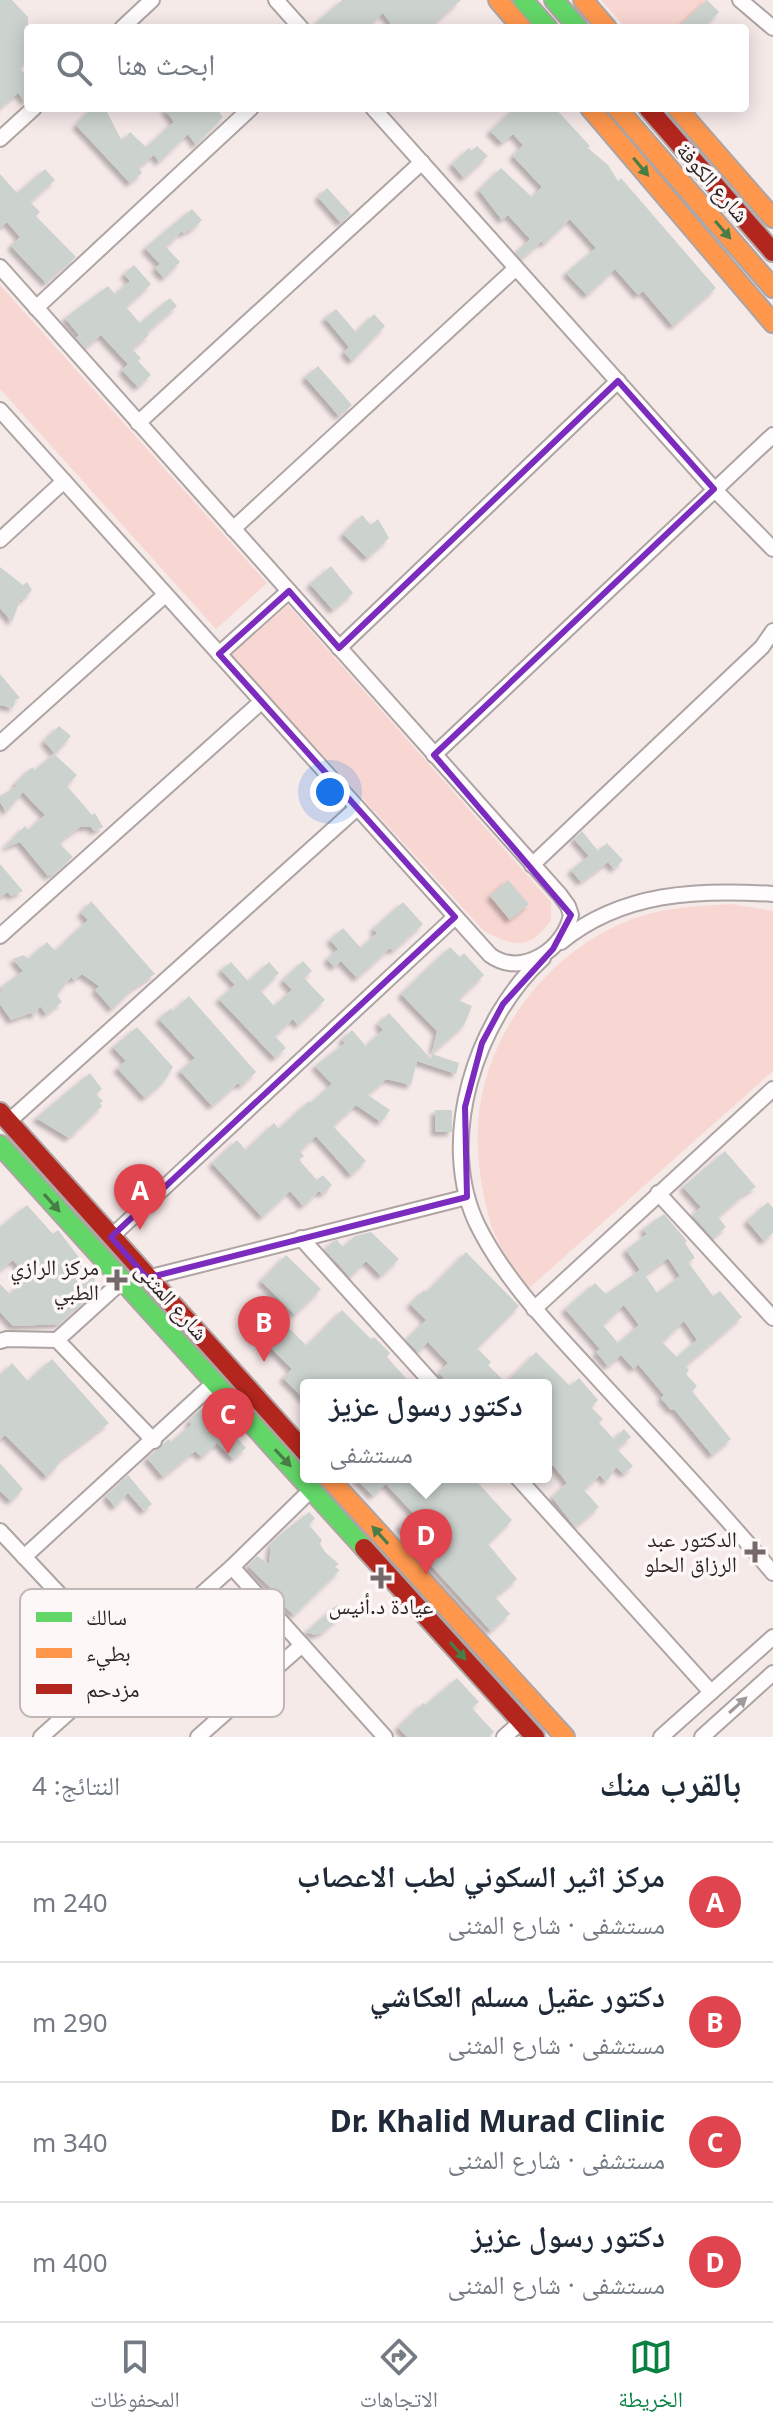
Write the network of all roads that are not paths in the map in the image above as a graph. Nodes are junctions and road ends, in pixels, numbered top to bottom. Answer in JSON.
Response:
{"nodes":[{"id":1,"x":152,"y":0,"type":"edge"},
{"id":2,"x":276,"y":0,"type":"edge"},
{"id":3,"x":498,"y":0,"type":"edge"},
{"id":4,"x":523,"y":0,"type":"edge"},
{"id":5,"x":554,"y":0,"type":"edge"},
{"id":6,"x":583,"y":0,"type":"edge"},
{"id":7,"x":740,"y":0,"type":"edge"},
{"id":8,"x":126,"y":24,"type":"edge"},
{"id":9,"x":297,"y":24,"type":"edge"},
{"id":10,"x":519,"y":24,"type":"edge"},
{"id":11,"x":544,"y":24,"type":"edge"},
{"id":12,"x":575,"y":24,"type":"edge"},
{"id":13,"x":604,"y":24,"type":"edge"},
{"id":14,"x":773,"y":28,"type":"edge"},
{"id":15,"x":30,"y":112,"type":"edge"},
{"id":16,"x":247,"y":112,"type":"edge"},
{"id":17,"x":377,"y":112,"type":"edge"},
{"id":18,"x":593,"y":112,"type":"edge"},
{"id":19,"x":620,"y":112,"type":"edge"},
{"id":20,"x":651,"y":112,"type":"edge"},
{"id":21,"x":680,"y":112,"type":"edge"},
{"id":22,"x":0,"y":139,"type":"edge"},
{"id":23,"x":422,"y":162,"type":"junction"},
{"id":24,"x":773,"y":218,"type":"edge"},
{"id":25,"x":773,"y":252,"type":"edge"},
{"id":26,"x":0,"y":267,"type":"edge"},
{"id":27,"x":516,"y":268,"type":"junction"},
{"id":28,"x":773,"y":288,"type":"edge"},
{"id":29,"x":36,"y":308,"type":"junction"},
{"id":30,"x":773,"y":323,"type":"edge"},
{"id":31,"x":618,"y":381,"type":"junction"},
{"id":32,"x":0,"y":410,"type":"edge"},
{"id":33,"x":138,"y":423,"type":"junction"},
{"id":34,"x":773,"y":435,"type":"edge"},
{"id":35,"x":64,"y":481,"type":"junction"},
{"id":36,"x":714,"y":489,"type":"junction"},
{"id":37,"x":233,"y":529,"type":"junction"},
{"id":38,"x":0,"y":540,"type":"edge"},
{"id":39,"x":773,"y":549,"type":"edge"},
{"id":40,"x":289,"y":591,"type":"junction"},
{"id":41,"x":165,"y":595,"type":"junction"},
{"id":42,"x":773,"y":631,"type":"edge"},
{"id":43,"x":339,"y":648,"type":"junction"},
{"id":44,"x":219,"y":654,"type":"junction"},
{"id":45,"x":261,"y":702,"type":"junction"},
{"id":46,"x":0,"y":743,"type":"edge"},
{"id":47,"x":434,"y":755,"type":"junction"},
{"id":48,"x":357,"y":808,"type":"junction"},
{"id":49,"x":532,"y":865,"type":"junction"},
{"id":50,"x":773,"y":894,"type":"edge"},
{"id":51,"x":455,"y":917,"type":"junction"},
{"id":52,"x":0,"y":936,"type":"edge"},
{"id":53,"x":553,"y":949,"type":"junction"},
{"id":54,"x":773,"y":1089,"type":"edge"},
{"id":55,"x":4,"y":1117,"type":"edge"},
{"id":56,"x":0,"y":1145,"type":"edge"},
{"id":57,"x":658,"y":1193,"type":"junction"},
{"id":58,"x":467,"y":1197,"type":"junction"},
{"id":59,"x":111,"y":1237,"type":"junction"},
{"id":60,"x":301,"y":1238,"type":"junction"},
{"id":61,"x":147,"y":1278,"type":"junction"},
{"id":62,"x":122,"y":1281,"type":"junction"},
{"id":63,"x":534,"y":1309,"type":"junction"},
{"id":64,"x":178,"y":1313,"type":"junction"},
{"id":65,"x":773,"y":1318,"type":"edge"},
{"id":66,"x":164,"y":1328,"type":"junction"},
{"id":67,"x":197,"y":1334,"type":"junction"},
{"id":68,"x":2,"y":1337,"type":"edge"},
{"id":69,"x":57,"y":1340,"type":"junction"},
{"id":70,"x":184,"y":1349,"type":"junction"},
{"id":71,"x":429,"y":1379,"type":"edge"},
{"id":72,"x":214,"y":1383,"type":"junction"},
{"id":73,"x":154,"y":1441,"type":"junction"},
{"id":74,"x":300,"y":1446,"type":"edge"},
{"id":75,"x":300,"y":1476,"type":"edge"},
{"id":76,"x":306,"y":1483,"type":"edge"},
{"id":77,"x":333,"y":1483,"type":"edge"},
{"id":78,"x":522,"y":1483,"type":"edge"},
{"id":79,"x":312,"y":1489,"type":"junction"},
{"id":80,"x":0,"y":1531,"type":"edge"},
{"id":81,"x":24,"y":1557,"type":"junction"},
{"id":82,"x":232,"y":1567,"type":"junction"},
{"id":83,"x":773,"y":1573,"type":"edge"},
{"id":84,"x":54,"y":1589,"type":"edge"},
{"id":85,"x":207,"y":1589,"type":"edge"},
{"id":86,"x":252,"y":1589,"type":"edge"},
{"id":87,"x":284,"y":1625,"type":"edge"},
{"id":88,"x":773,"y":1637,"type":"edge"},
{"id":89,"x":302,"y":1645,"type":"junction"},
{"id":90,"x":284,"y":1661,"type":"edge"},
{"id":91,"x":773,"y":1673,"type":"edge"},
{"id":92,"x":711,"y":1692,"type":"junction"},
{"id":93,"x":63,"y":1717,"type":"edge"},
{"id":94,"x":221,"y":1717,"type":"edge"},
{"id":95,"x":521,"y":1722,"type":"junction"},
{"id":96,"x":41,"y":1737,"type":"edge"},
{"id":97,"x":198,"y":1737,"type":"edge"},
{"id":98,"x":385,"y":1737,"type":"edge"},
{"id":99,"x":504,"y":1737,"type":"edge"},
{"id":100,"x":535,"y":1737,"type":"edge"},
{"id":101,"x":565,"y":1737,"type":"edge"},
{"id":102,"x":661,"y":1737,"type":"edge"},
{"id":103,"x":702,"y":1737,"type":"edge"}],
"edges":[{"from":1,"to":8,"type":"street"},
{"from":2,"to":9,"type":"street"},
{"from":3,"to":10,"type":"main road"},
{"from":4,"to":11,"type":"main road"},
{"from":5,"to":12,"type":"main road"},
{"from":6,"to":13,"type":"main road"},
{"from":7,"to":14,"type":"street"},
{"from":15,"to":22,"type":"street"},
{"from":16,"to":29,"type":"street"},
{"from":17,"to":23,"type":"street"},
{"from":18,"to":30,"type":"main road","one_way":true},
{"from":19,"to":28,"type":"main road","name":"شارع الكوفة","one_way":true},
{"from":20,"to":25,"type":"main road","name":"شارع الكوفة"},
{"from":21,"to":24,"type":"main road"},
{"from":23,"to":27,"type":"street"},
{"from":23,"to":33,"type":"street"},
{"from":26,"to":29,"type":"street"},
{"from":27,"to":31,"type":"street"},
{"from":27,"to":37,"type":"street"},
{"from":29,"to":33,"type":"street"},
{"from":31,"to":36,"type":"street"},
{"from":31,"to":43,"type":"street"},
{"from":32,"to":35,"type":"street"},
{"from":33,"to":37,"type":"street"},
{"from":34,"to":36,"type":"street"},
{"from":35,"to":38,"type":"street"},
{"from":35,"to":41,"type":"street"},
{"from":36,"to":39,"type":"street"},
{"from":36,"to":47,"type":"street"},
{"from":37,"to":40,"type":"street"},
{"from":40,"to":43,"type":"street"},
{"from":40,"to":44,"type":"street"},
{"from":41,"to":44,"type":"street"},
{"from":41,"to":46,"type":"street"},
{"from":42,"to":49,"type":"street"},
{"from":43,"to":47,"type":"street"},
{"from":44,"to":45,"type":"street"},
{"from":45,"to":48,"type":"street"},
{"from":45,"to":52,"type":"street"},
{"from":47,"to":49,"type":"street"},
{"from":48,"to":51,"type":"street"},
{"from":48,"to":55,"type":"street"},
{"from":49,"to":53,"type":"street"},
{"from":50,"to":53,"type":"street"},
{"from":51,"to":53,"type":"street"},
{"from":51,"to":59,"type":"street"},
{"from":53,"to":58,"type":"street"},
{"from":54,"to":57,"type":"street"},
{"from":55,"to":59,"type":"main road","name":"شارع المثنى"},
{"from":56,"to":62,"type":"main road","name":"شارع المثنى","one_way":true},
{"from":57,"to":63,"type":"street"},
{"from":57,"to":65,"type":"street"},
{"from":58,"to":60,"type":"street"},
{"from":58,"to":63,"type":"street"},
{"from":59,"to":61,"type":"main road","name":"شارع المثنى"},
{"from":60,"to":61,"type":"street"},
{"from":60,"to":71,"type":"street"},
{"from":61,"to":64,"type":"main road","name":"شارع المثنى"},
{"from":62,"to":66,"type":"main road","name":"شارع المثنى"},
{"from":62,"to":69,"type":"street"},
{"from":63,"to":83,"type":"street"},
{"from":64,"to":66,"type":"main road"},
{"from":64,"to":67,"type":"main road","name":"شارع المثنى"},
{"from":66,"to":70,"type":"main road","name":"شارع المثنى"},
{"from":67,"to":70,"type":"main road"},
{"from":67,"to":74,"type":"main road","name":"شارع المثنى"},
{"from":68,"to":69,"type":"street"},
{"from":69,"to":73,"type":"street"},
{"from":70,"to":72,"type":"main road","name":"شارع المثنى"},
{"from":72,"to":73,"type":"street"},
{"from":72,"to":75,"type":"main road","name":"شارع المثنى","one_way":true},
{"from":73,"to":81,"type":"street"},
{"from":76,"to":79,"type":"main road","name":"شارع المثنى","one_way":true},
{"from":101,"to":77,"type":"main road","one_way":true},
{"from":78,"to":92,"type":"street"},
{"from":79,"to":82,"type":"street"},
{"from":79,"to":95,"type":"main road","name":"شارع المثنى","one_way":true},
{"from":80,"to":81,"type":"street"},
{"from":81,"to":84,"type":"street"},
{"from":82,"to":85,"type":"street"},
{"from":82,"to":86,"type":"street"},
{"from":87,"to":89,"type":"street"},
{"from":88,"to":92,"type":"street"},
{"from":89,"to":90,"type":"street"},
{"from":89,"to":98,"type":"street"},
{"from":103,"to":91,"type":"street","one_way":true},
{"from":92,"to":102,"type":"street"},
{"from":93,"to":96,"type":"street"},
{"from":94,"to":97,"type":"street"},
{"from":95,"to":99,"type":"street"},
{"from":95,"to":100,"type":"main road","name":"شارع المثنى"}]}
